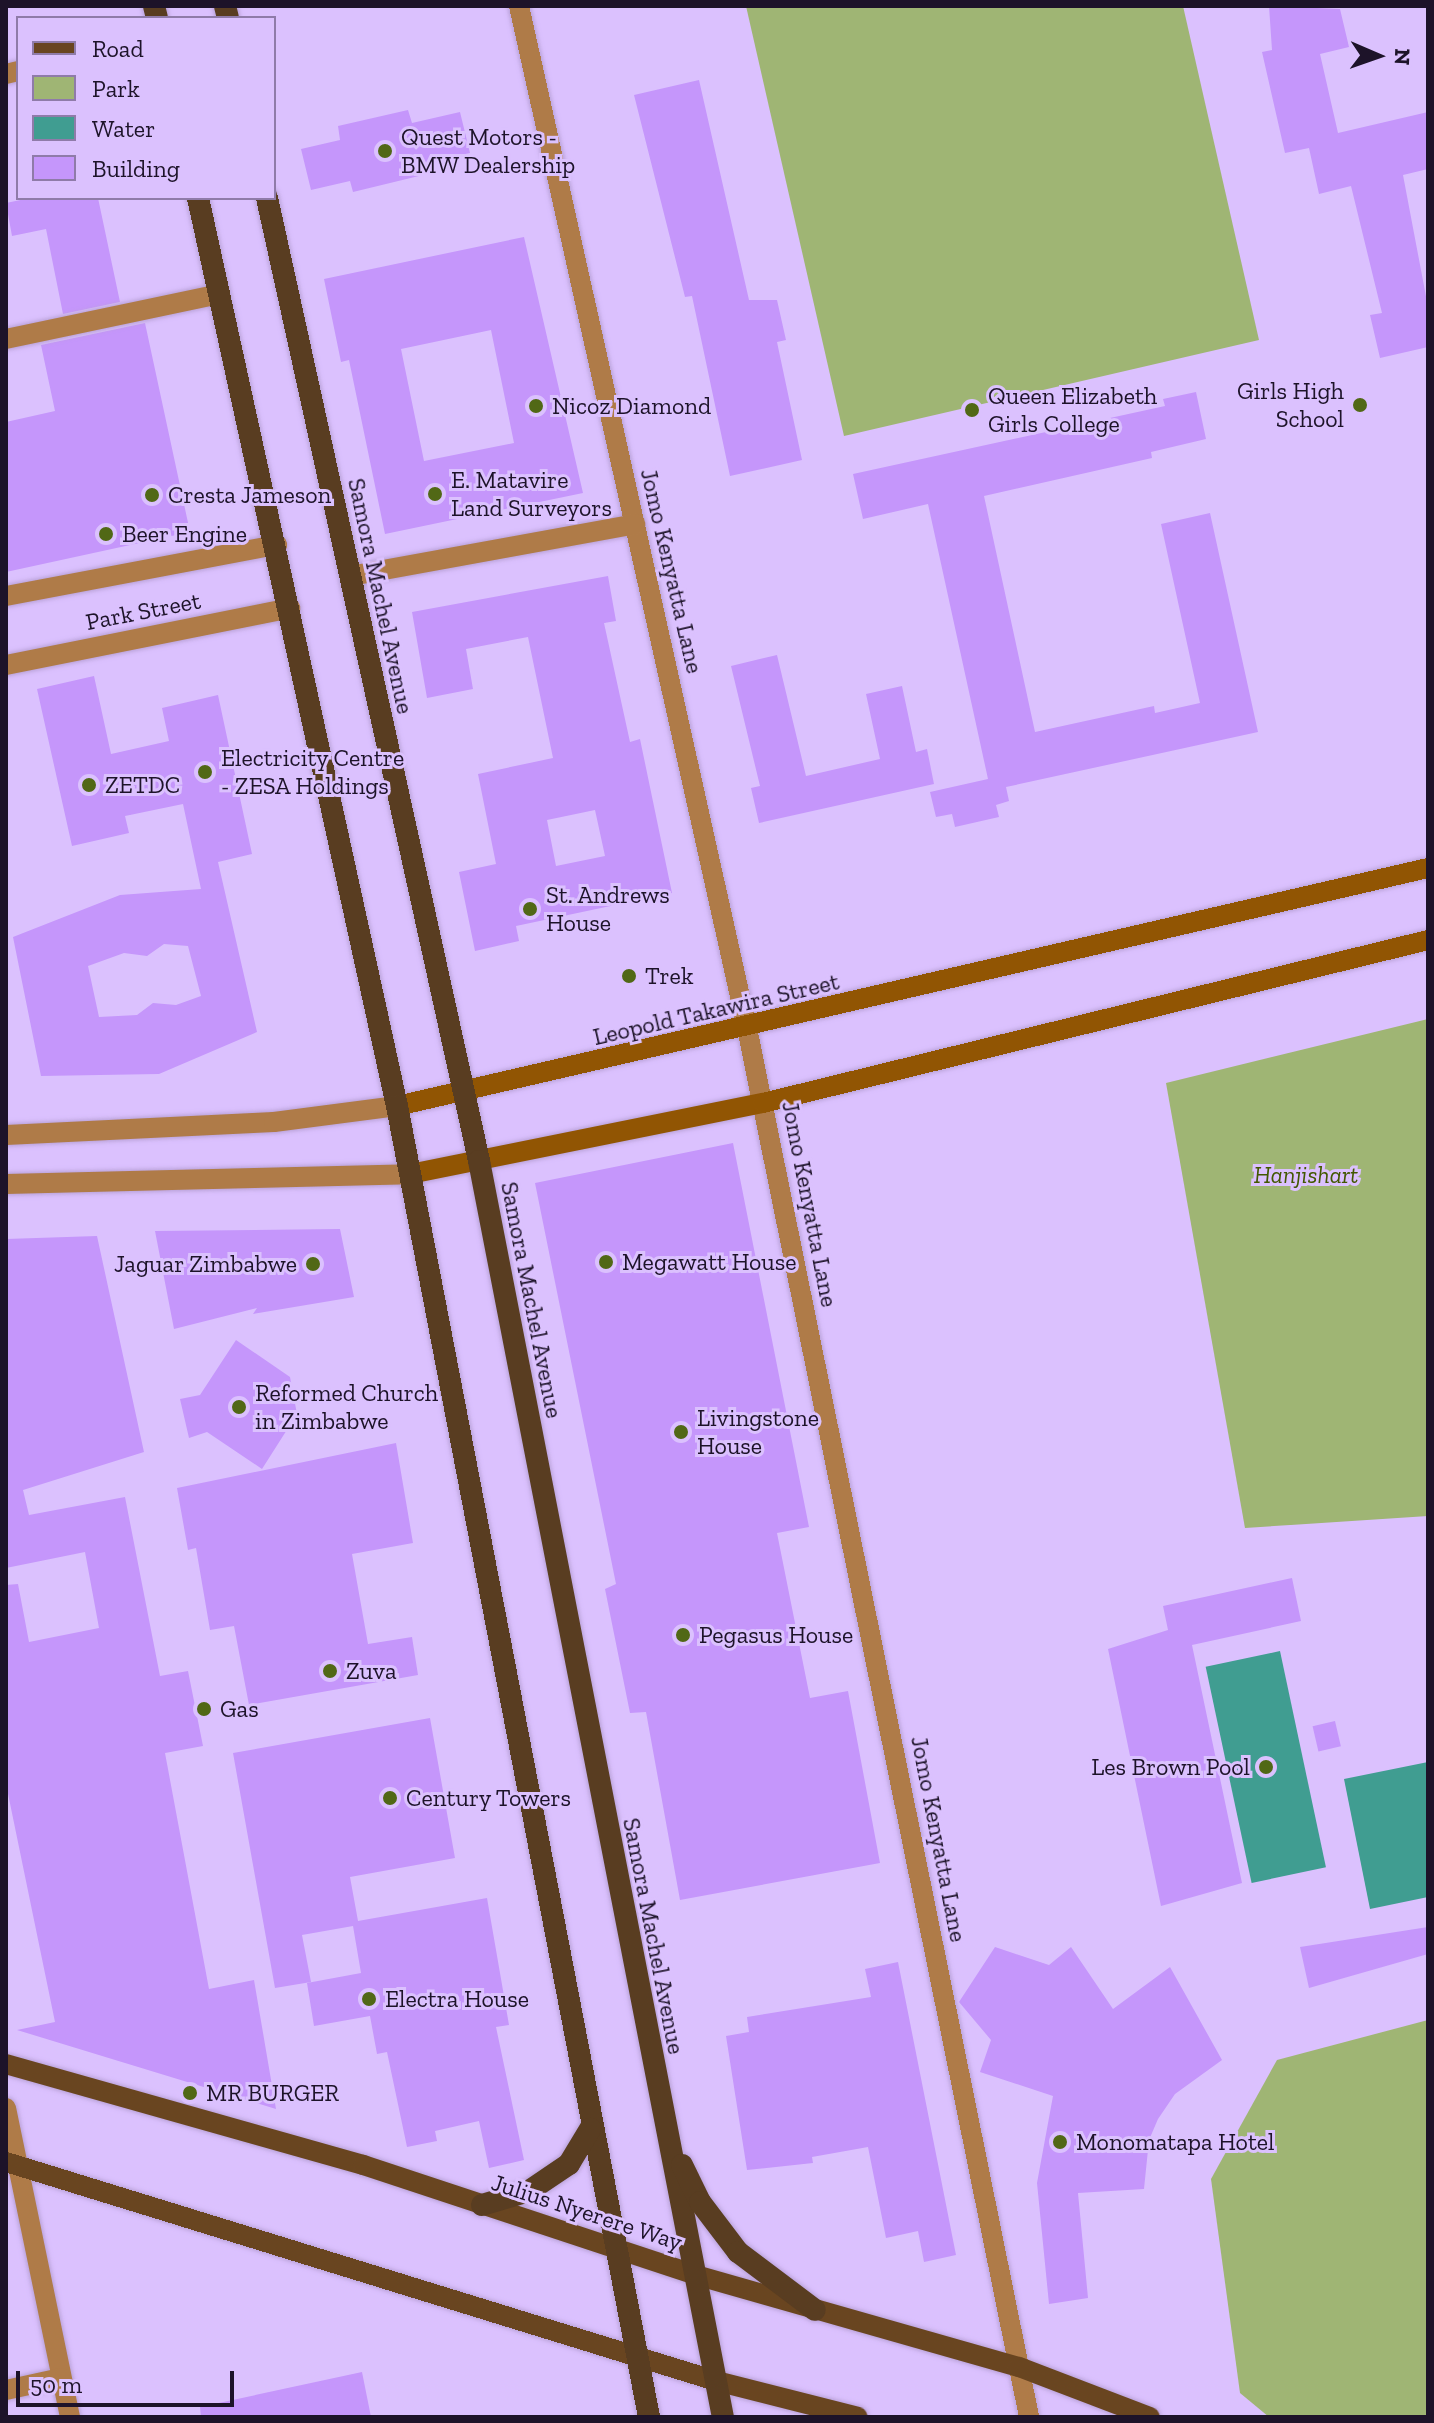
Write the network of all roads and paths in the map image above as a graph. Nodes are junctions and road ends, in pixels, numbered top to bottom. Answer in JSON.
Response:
{"nodes":[{"id":1,"x":519,"y":6,"type":"edge"},
{"id":2,"x":198,"y":200,"type":"edge"},
{"id":3,"x":267,"y":200,"type":"edge"},
{"id":4,"x":219,"y":294,"type":"junction"},
{"id":5,"x":6,"y":339,"type":"edge"},
{"id":6,"x":635,"y":524,"type":"junction"},
{"id":7,"x":277,"y":545,"type":"junction"},
{"id":8,"x":350,"y":576,"type":"junction"},
{"id":9,"x":6,"y":596,"type":"edge"},
{"id":10,"x":290,"y":608,"type":"junction"},
{"id":11,"x":6,"y":665,"type":"edge"},
{"id":12,"x":1428,"y":868,"type":"edge"},
{"id":13,"x":1428,"y":940,"type":"edge"},
{"id":14,"x":747,"y":1028,"type":"junction"},
{"id":15,"x":464,"y":1092,"type":"junction"},
{"id":16,"x":763,"y":1103,"type":"junction"},
{"id":17,"x":397,"y":1106,"type":"junction"},
{"id":18,"x":6,"y":1135,"type":"edge"},
{"id":19,"x":479,"y":1161,"type":"junction"},
{"id":20,"x":410,"y":1174,"type":"junction"},
{"id":21,"x":6,"y":1184,"type":"edge"},
{"id":22,"x":6,"y":2064,"type":"edge"},
{"id":23,"x":6,"y":2108,"type":"edge"},
{"id":24,"x":590,"y":2129,"type":"junction"},
{"id":25,"x":668,"y":2135,"type":"junction"},
{"id":26,"x":13,"y":2164,"type":"edge"},
{"id":27,"x":482,"y":2205,"type":"junction"},
{"id":28,"x":614,"y":2249,"type":"junction"},
{"id":29,"x":696,"y":2275,"type":"junction"},
{"id":30,"x":815,"y":2310,"type":"junction"},
{"id":31,"x":636,"y":2356,"type":"junction"},
{"id":32,"x":1019,"y":2367,"type":"junction"},
{"id":33,"x":61,"y":2378,"type":"junction"},
{"id":34,"x":716,"y":2381,"type":"junction"},
{"id":35,"x":6,"y":2390,"type":"edge"},
{"id":36,"x":70,"y":2417,"type":"edge"},
{"id":37,"x":649,"y":2417,"type":"edge"},
{"id":38,"x":723,"y":2417,"type":"edge"},
{"id":39,"x":858,"y":2417,"type":"edge"},
{"id":40,"x":1029,"y":2417,"type":"edge"},
{"id":41,"x":1150,"y":2417,"type":"edge"}],
"edges":[{"from":1,"to":6,"type":"street","name":"Jomo Kenyatta Lane"},
{"from":2,"to":4,"type":"highway"},
{"from":3,"to":8,"type":"highway","name":"Samora Machel Avenue"},
{"from":4,"to":5,"type":"street"},
{"from":4,"to":7,"type":"highway"},
{"from":6,"to":8,"type":"street"},
{"from":6,"to":14,"type":"street","name":"Jomo Kenyatta Lane"},
{"from":7,"to":9,"type":"street","name":"Park Street"},
{"from":7,"to":10,"type":"highway"},
{"from":8,"to":15,"type":"highway","name":"Samora Machel Avenue"},
{"from":10,"to":11,"type":"street","name":"Park Street"},
{"from":10,"to":17,"type":"highway"},
{"from":12,"to":14,"type":"main road","name":"Leopold Takawira Street"},
{"from":13,"to":16,"type":"main road"},
{"from":14,"to":15,"type":"main road","name":"Leopold Takawira Street"},
{"from":14,"to":16,"type":"street","name":"Jomo Kenyatta Lane"},
{"from":15,"to":17,"type":"main road","name":"Leopold Takawira Street"},
{"from":15,"to":19,"type":"highway","name":"Samora Machel Avenue"},
{"from":16,"to":19,"type":"main road"},
{"from":16,"to":32,"type":"street","name":"Jomo Kenyatta Lane"},
{"from":17,"to":18,"type":"street","name":"Leopold Takawira Street"},
{"from":17,"to":20,"type":"highway"},
{"from":19,"to":20,"type":"main road"},
{"from":19,"to":25,"type":"highway","name":"Samora Machel Avenue"},
{"from":20,"to":21,"type":"street"},
{"from":20,"to":24,"type":"highway"},
{"from":22,"to":27,"type":"main road","name":"Julius Nyerere Way"},
{"from":23,"to":26,"type":"street"},
{"from":24,"to":27,"type":"highway"},
{"from":24,"to":28,"type":"highway"},
{"from":25,"to":29,"type":"highway","name":"Samora Machel Avenue"},
{"from":25,"to":30,"type":"highway"},
{"from":26,"to":31,"type":"main road"},
{"from":26,"to":33,"type":"street"},
{"from":27,"to":28,"type":"main road","name":"Julius Nyerere Way"},
{"from":28,"to":29,"type":"main road","name":"Julius Nyerere Way"},
{"from":28,"to":31,"type":"highway"},
{"from":29,"to":30,"type":"main road","name":"Julius Nyerere Way"},
{"from":29,"to":34,"type":"highway","name":"Samora Machel Avenue"},
{"from":30,"to":32,"type":"main road","name":"Julius Nyerere Way"},
{"from":31,"to":34,"type":"main road"},
{"from":31,"to":37,"type":"highway"},
{"from":32,"to":40,"type":"street","name":"Jomo Kenyatta Lane"},
{"from":32,"to":41,"type":"main road","name":"Julius Nyerere Way"},
{"from":33,"to":35,"type":"street"},
{"from":33,"to":36,"type":"street"},
{"from":34,"to":38,"type":"highway","name":"Samora Machel Avenue"},
{"from":34,"to":39,"type":"main road"}]}
